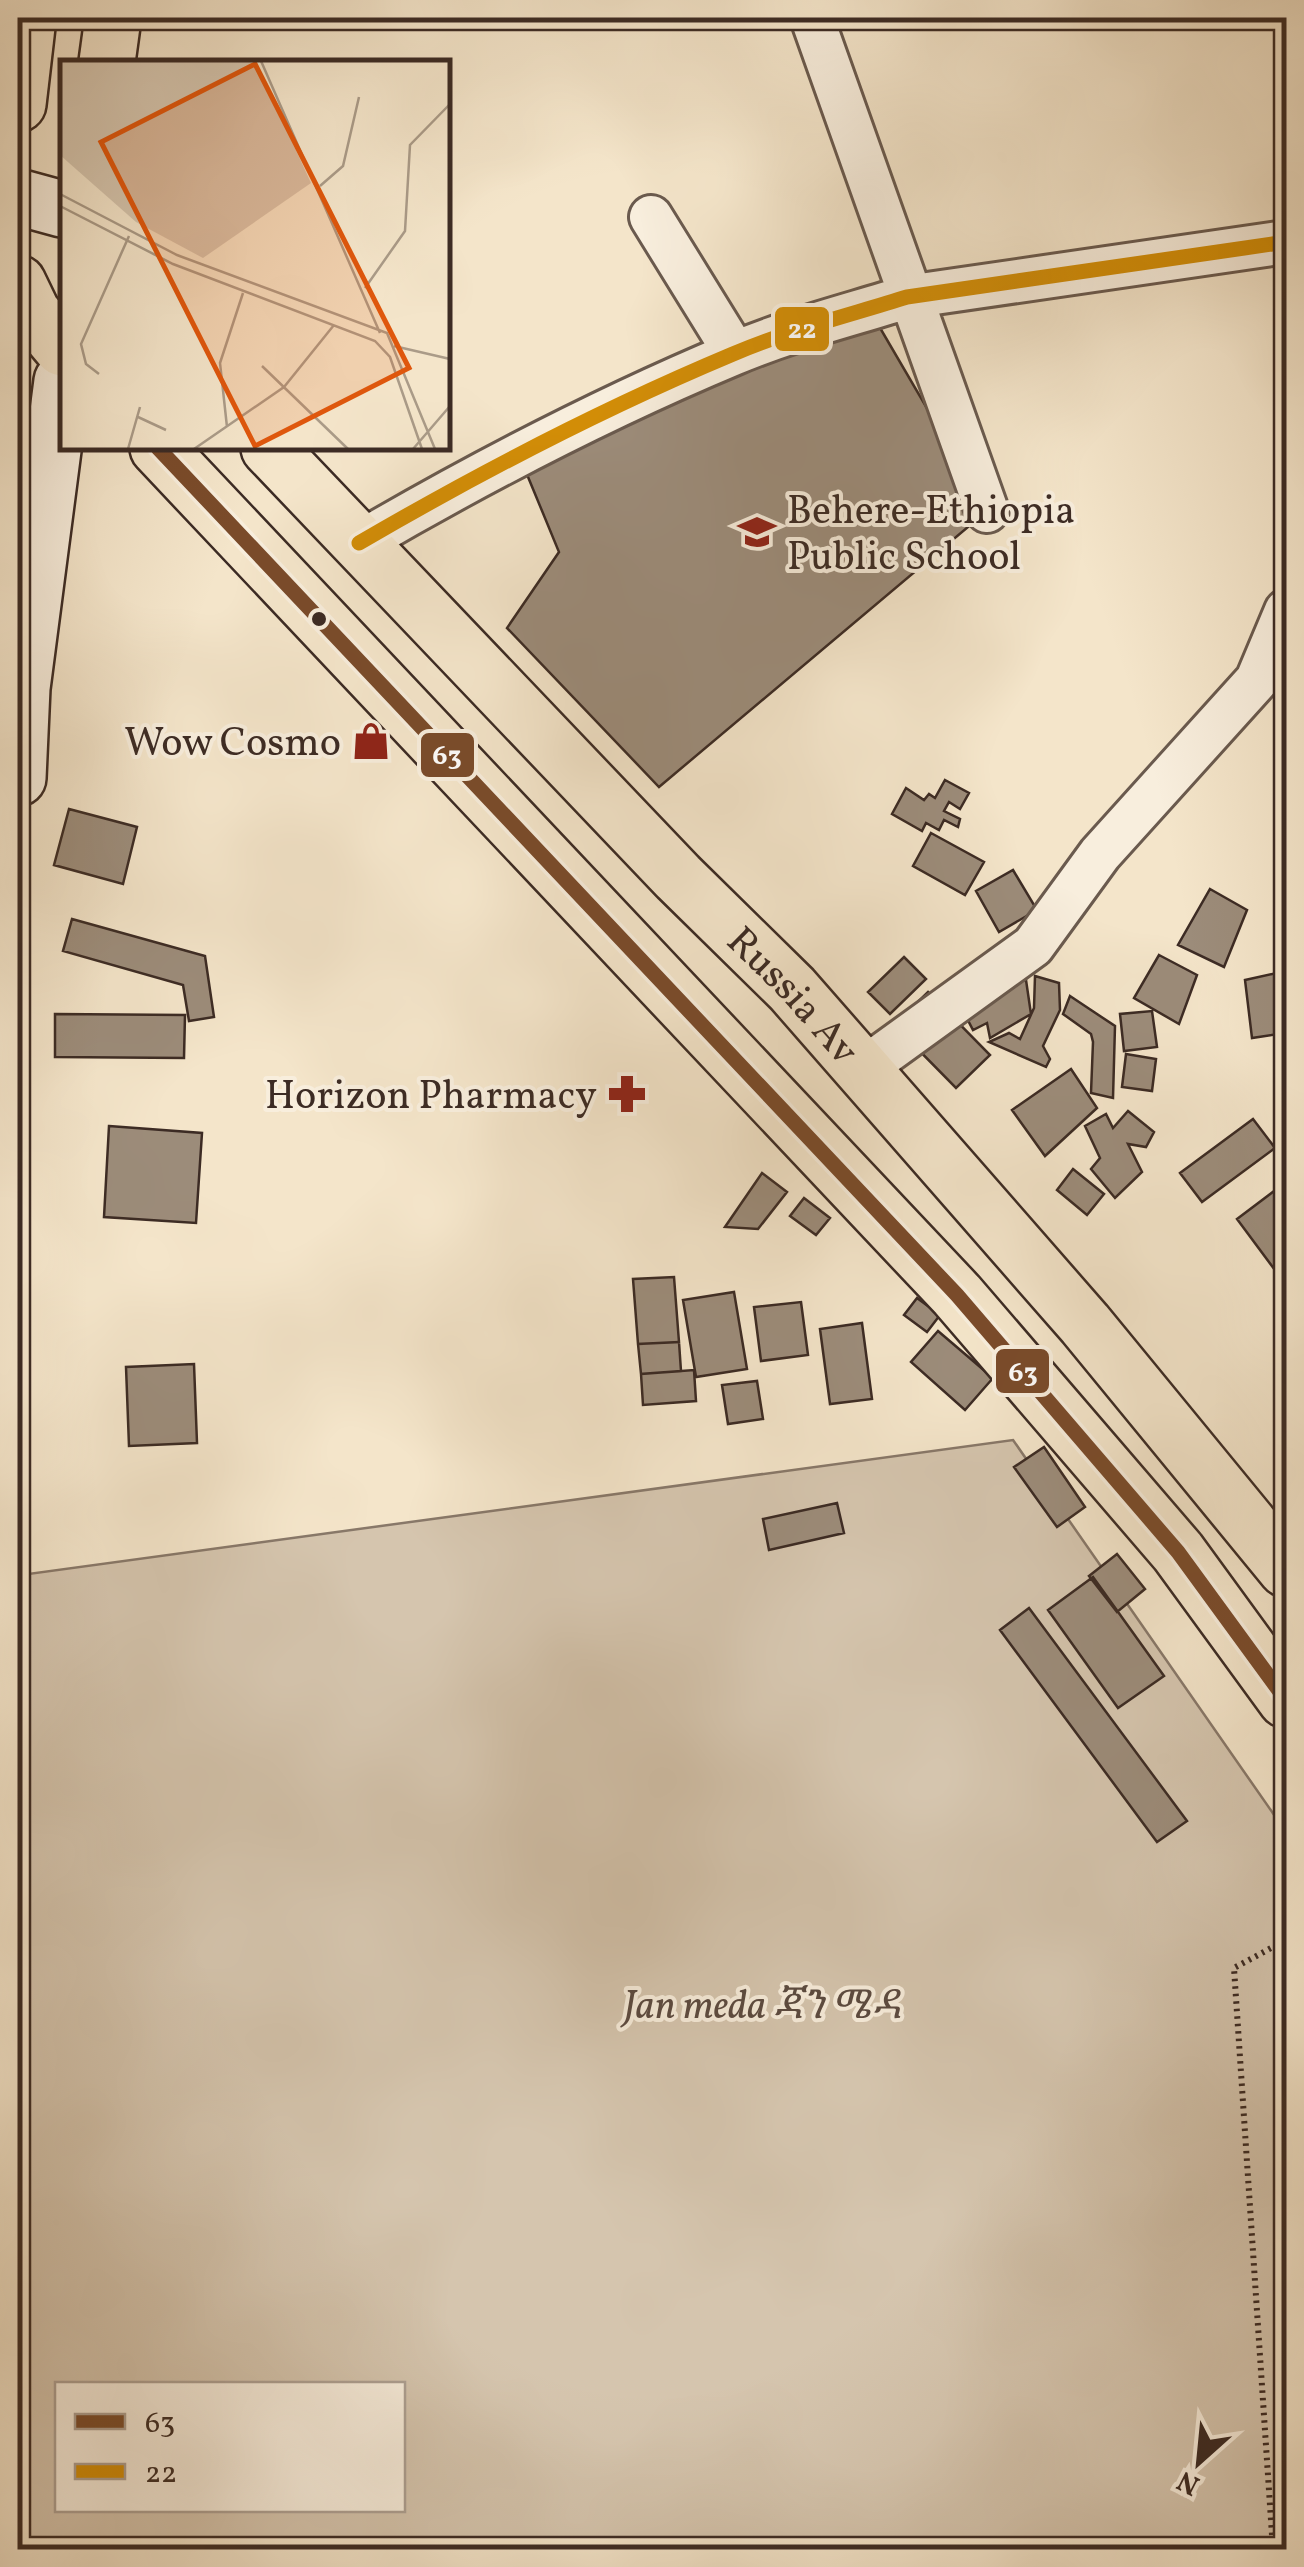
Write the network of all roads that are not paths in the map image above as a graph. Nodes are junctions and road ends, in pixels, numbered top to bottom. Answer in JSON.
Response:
{"nodes":[{"id":1,"x":28,"y":18,"type":"edge"},
{"id":2,"x":113,"y":18,"type":"edge"},
{"id":3,"x":812,"y":18,"type":"edge"},
{"id":4,"x":107,"y":60,"type":"edge"},
{"id":5,"x":18,"y":104,"type":"edge"},
{"id":6,"x":18,"y":197,"type":"edge"},
{"id":7,"x":60,"y":208,"type":"edge"},
{"id":8,"x":651,"y":216,"type":"dead end"},
{"id":9,"x":1286,"y":242,"type":"edge"},
{"id":10,"x":18,"y":284,"type":"edge"},
{"id":11,"x":908,"y":297,"type":"junction"},
{"id":12,"x":60,"y":346,"type":"edge"},
{"id":13,"x":735,"y":353,"type":"junction"},
{"id":14,"x":60,"y":396,"type":"edge"},
{"id":15,"x":160,"y":450,"type":"edge"},
{"id":16,"x":271,"y":450,"type":"edge"},
{"id":17,"x":986,"y":512,"type":"dead end"},
{"id":18,"x":358,"y":543,"type":"junction"},
{"id":19,"x":1286,"y":611,"type":"edge"},
{"id":20,"x":20,"y":688,"type":"edge"},
{"id":21,"x":18,"y":778,"type":"edge"},
{"id":22,"x":792,"y":989,"type":"junction"},
{"id":23,"x":728,"y":1049,"type":"junction"},
{"id":24,"x":863,"y":1069,"type":"junction"},
{"id":25,"x":1286,"y":1570,"type":"edge"},
{"id":26,"x":1286,"y":1700,"type":"edge"}],
"edges":[{"from":1,"to":5,"type":"main road"},
{"from":2,"to":4,"type":"main road"},
{"from":3,"to":11,"type":"street"},
{"from":6,"to":7,"type":"main road"},
{"from":8,"to":13,"type":"street"},
{"from":9,"to":11,"type":"street"},
{"from":10,"to":12,"type":"main road"},
{"from":11,"to":13,"type":"street"},
{"from":11,"to":17,"type":"street"},
{"from":13,"to":18,"type":"street"},
{"from":14,"to":20,"type":"main road"},
{"from":15,"to":23,"type":"main road","name":"Russia Av"},
{"from":16,"to":18,"type":"main road","name":"Russia Av"},
{"from":18,"to":22,"type":"main road","name":"Russia Av"},
{"from":19,"to":24,"type":"street"},
{"from":20,"to":21,"type":"main road"},
{"from":22,"to":23,"type":"main road"},
{"from":22,"to":24,"type":"main road","name":"Russia Av"},
{"from":23,"to":26,"type":"main road","name":"Russia Av"},
{"from":24,"to":25,"type":"main road","name":"Russia Av"}]}
